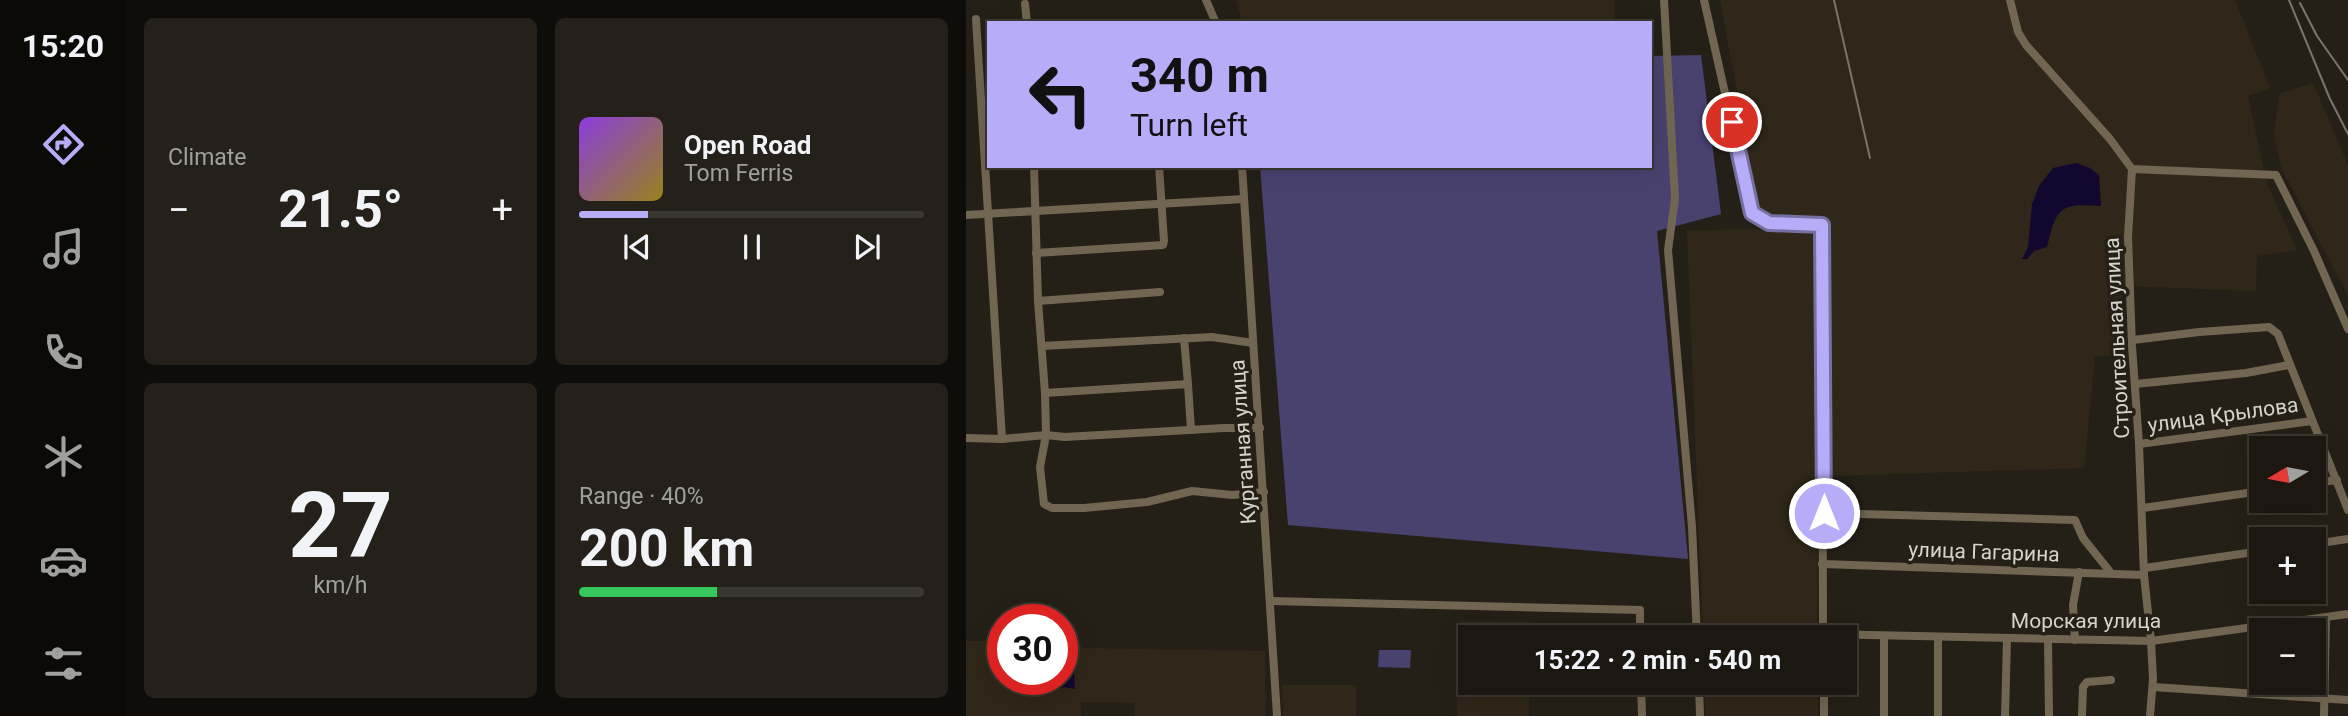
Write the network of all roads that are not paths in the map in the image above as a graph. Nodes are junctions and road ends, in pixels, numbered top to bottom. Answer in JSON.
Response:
{"nodes":[{"id":1,"x":1206,"y":0,"type":"edge"},
{"id":2,"x":1664,"y":0,"type":"edge"},
{"id":3,"x":1704,"y":0,"type":"edge"},
{"id":4,"x":2010,"y":0,"type":"edge"},
{"id":5,"x":1026,"y":4,"type":"dead end"},
{"id":6,"x":976,"y":19,"type":"dead end"},
{"id":7,"x":1027,"y":21,"type":"edge"},
{"id":8,"x":1215,"y":21,"type":"edge"},
{"id":9,"x":1034,"y":168,"type":"edge"},
{"id":10,"x":1159,"y":168,"type":"edge"},
{"id":11,"x":1242,"y":168,"type":"edge"},
{"id":12,"x":2132,"y":169,"type":"junction"},
{"id":13,"x":1244,"y":199,"type":"junction"},
{"id":14,"x":1163,"y":204,"type":"junction"},
{"id":15,"x":1035,"y":211,"type":"junction"},
{"id":16,"x":988,"y":214,"type":"junction"},
{"id":17,"x":966,"y":215,"type":"edge"},
{"id":18,"x":1036,"y":253,"type":"junction"},
{"id":19,"x":1160,"y":292,"type":"dead end"},
{"id":20,"x":1038,"y":301,"type":"junction"},
{"id":21,"x":2348,"y":329,"type":"edge"},
{"id":22,"x":1184,"y":338,"type":"junction"},
{"id":23,"x":2133,"y":340,"type":"junction"},
{"id":24,"x":1253,"y":343,"type":"junction"},
{"id":25,"x":1042,"y":346,"type":"junction"},
{"id":26,"x":2290,"y":365,"type":"junction"},
{"id":27,"x":1188,"y":384,"type":"junction"},
{"id":28,"x":2135,"y":384,"type":"junction"},
{"id":29,"x":1045,"y":393,"type":"junction"},
{"id":30,"x":2312,"y":421,"type":"junction"},
{"id":31,"x":1260,"y":428,"type":"junction"},
{"id":32,"x":1191,"y":430,"type":"junction"},
{"id":33,"x":1046,"y":435,"type":"junction"},
{"id":34,"x":966,"y":438,"type":"edge"},
{"id":35,"x":1002,"y":439,"type":"junction"},
{"id":36,"x":2139,"y":444,"type":"junction"},
{"id":37,"x":2337,"y":480,"type":"junction"},
{"id":38,"x":2326,"y":481,"type":"edge"},
{"id":39,"x":1264,"y":492,"type":"junction"},
{"id":40,"x":2249,"y":493,"type":"edge"},
{"id":41,"x":2143,"y":508,"type":"junction"},
{"id":42,"x":2348,"y":510,"type":"edge"},
{"id":43,"x":1824,"y":513,"type":"junction"},
{"id":44,"x":2348,"y":539,"type":"edge"},
{"id":45,"x":2326,"y":542,"type":"edge"},
{"id":46,"x":2249,"y":553,"type":"edge"},
{"id":47,"x":1822,"y":564,"type":"junction"},
{"id":48,"x":2144,"y":571,"type":"junction"},
{"id":49,"x":2079,"y":572,"type":"junction"},
{"id":50,"x":2111,"y":573,"type":"junction"},
{"id":51,"x":1271,"y":601,"type":"junction"},
{"id":52,"x":2348,"y":614,"type":"edge"},
{"id":53,"x":2326,"y":617,"type":"junction"},
{"id":54,"x":1640,"y":625,"type":"edge"},
{"id":55,"x":1696,"y":625,"type":"edge"},
{"id":56,"x":1824,"y":625,"type":"edge"},
{"id":57,"x":1857,"y":637,"type":"edge"},
{"id":58,"x":1884,"y":637,"type":"junction"},
{"id":59,"x":1938,"y":637,"type":"junction"},
{"id":60,"x":2007,"y":639,"type":"junction"},
{"id":61,"x":2048,"y":639,"type":"junction"},
{"id":62,"x":2075,"y":640,"type":"junction"},
{"id":63,"x":2151,"y":641,"type":"junction"},
{"id":64,"x":2111,"y":680,"type":"dead end"},
{"id":65,"x":2153,"y":687,"type":"junction"},
{"id":66,"x":1641,"y":695,"type":"edge"},
{"id":67,"x":1699,"y":695,"type":"edge"},
{"id":68,"x":1824,"y":695,"type":"edge"},
{"id":69,"x":2325,"y":699,"type":"junction"},
{"id":70,"x":2348,"y":700,"type":"edge"},
{"id":71,"x":1277,"y":716,"type":"edge"},
{"id":72,"x":1642,"y":716,"type":"edge"},
{"id":73,"x":1700,"y":716,"type":"edge"},
{"id":74,"x":1824,"y":716,"type":"edge"},
{"id":75,"x":1884,"y":716,"type":"edge"},
{"id":76,"x":1938,"y":716,"type":"edge"},
{"id":77,"x":2005,"y":716,"type":"edge"},
{"id":78,"x":2049,"y":716,"type":"edge"},
{"id":79,"x":2082,"y":716,"type":"edge"},
{"id":80,"x":2150,"y":716,"type":"edge"},
{"id":81,"x":2324,"y":716,"type":"edge"}],
"edges":[{"from":1,"to":8,"type":"street"},
{"from":2,"to":55,"type":"street"},
{"from":3,"to":43,"type":"street"},
{"from":4,"to":12,"type":"street"},
{"from":5,"to":7,"type":"street"},
{"from":6,"to":16,"type":"street"},
{"from":9,"to":15,"type":"street"},
{"from":10,"to":14,"type":"street"},
{"from":11,"to":13,"type":"street","name":"Курганная улица"},
{"from":12,"to":21,"type":"street"},
{"from":12,"to":23,"type":"street","name":"Строительная улица"},
{"from":13,"to":14,"type":"street"},
{"from":13,"to":24,"type":"street","name":"Курганная улица"},
{"from":14,"to":15,"type":"street"},
{"from":14,"to":18,"type":"street"},
{"from":15,"to":16,"type":"street"},
{"from":15,"to":18,"type":"street"},
{"from":16,"to":17,"type":"street"},
{"from":16,"to":35,"type":"street"},
{"from":18,"to":20,"type":"street"},
{"from":19,"to":20,"type":"street"},
{"from":20,"to":25,"type":"street"},
{"from":22,"to":24,"type":"street"},
{"from":22,"to":25,"type":"street"},
{"from":22,"to":27,"type":"street"},
{"from":23,"to":26,"type":"street"},
{"from":23,"to":28,"type":"street","name":"Строительная улица"},
{"from":24,"to":31,"type":"street","name":"Курганная улица"},
{"from":25,"to":29,"type":"street"},
{"from":26,"to":28,"type":"street"},
{"from":26,"to":30,"type":"street"},
{"from":27,"to":29,"type":"street"},
{"from":27,"to":32,"type":"street"},
{"from":28,"to":36,"type":"street","name":"Строительная улица"},
{"from":29,"to":33,"type":"street"},
{"from":30,"to":36,"type":"street","name":"улица Крылова"},
{"from":30,"to":37,"type":"street"},
{"from":31,"to":32,"type":"street"},
{"from":31,"to":39,"type":"street","name":"Курганная улица"},
{"from":32,"to":33,"type":"street"},
{"from":33,"to":35,"type":"street"},
{"from":33,"to":39,"type":"street"},
{"from":34,"to":35,"type":"street"},
{"from":36,"to":41,"type":"street","name":"Строительная улица"},
{"from":37,"to":38,"type":"street"},
{"from":37,"to":42,"type":"street"},
{"from":39,"to":51,"type":"street","name":"Курганная улица"},
{"from":40,"to":41,"type":"street"},
{"from":41,"to":48,"type":"street","name":"Строительная улица"},
{"from":43,"to":47,"type":"street"},
{"from":43,"to":50,"type":"street"},
{"from":44,"to":45,"type":"street"},
{"from":46,"to":48,"type":"street","name":"улица Гагарина"},
{"from":47,"to":49,"type":"street","name":"улица Гагарина"},
{"from":47,"to":56,"type":"street"},
{"from":48,"to":50,"type":"street","name":"улица Гагарина"},
{"from":48,"to":63,"type":"street","name":"Строительная улица"},
{"from":49,"to":50,"type":"street","name":"улица Гагарина"},
{"from":49,"to":62,"type":"street"},
{"from":51,"to":54,"type":"street"},
{"from":51,"to":71,"type":"street","name":"Курганная улица"},
{"from":52,"to":53,"type":"street","name":"Морская улица"},
{"from":53,"to":63,"type":"street","name":"Морская улица"},
{"from":53,"to":69,"type":"street"},
{"from":57,"to":58,"type":"street","name":"Морская улица"},
{"from":58,"to":59,"type":"street","name":"Морская улица"},
{"from":58,"to":75,"type":"street"},
{"from":59,"to":60,"type":"street","name":"Морская улица"},
{"from":59,"to":76,"type":"street"},
{"from":60,"to":61,"type":"street","name":"Морская улица"},
{"from":60,"to":77,"type":"street"},
{"from":61,"to":62,"type":"street","name":"Морская улица"},
{"from":61,"to":78,"type":"street"},
{"from":62,"to":63,"type":"street","name":"Морская улица"},
{"from":63,"to":65,"type":"street","name":"Строительная улица"},
{"from":64,"to":79,"type":"street"},
{"from":65,"to":69,"type":"street"},
{"from":65,"to":80,"type":"street","name":"Строительная улица"},
{"from":66,"to":72,"type":"street"},
{"from":67,"to":73,"type":"street"},
{"from":68,"to":74,"type":"street"},
{"from":69,"to":70,"type":"street"},
{"from":69,"to":81,"type":"street"}]}
